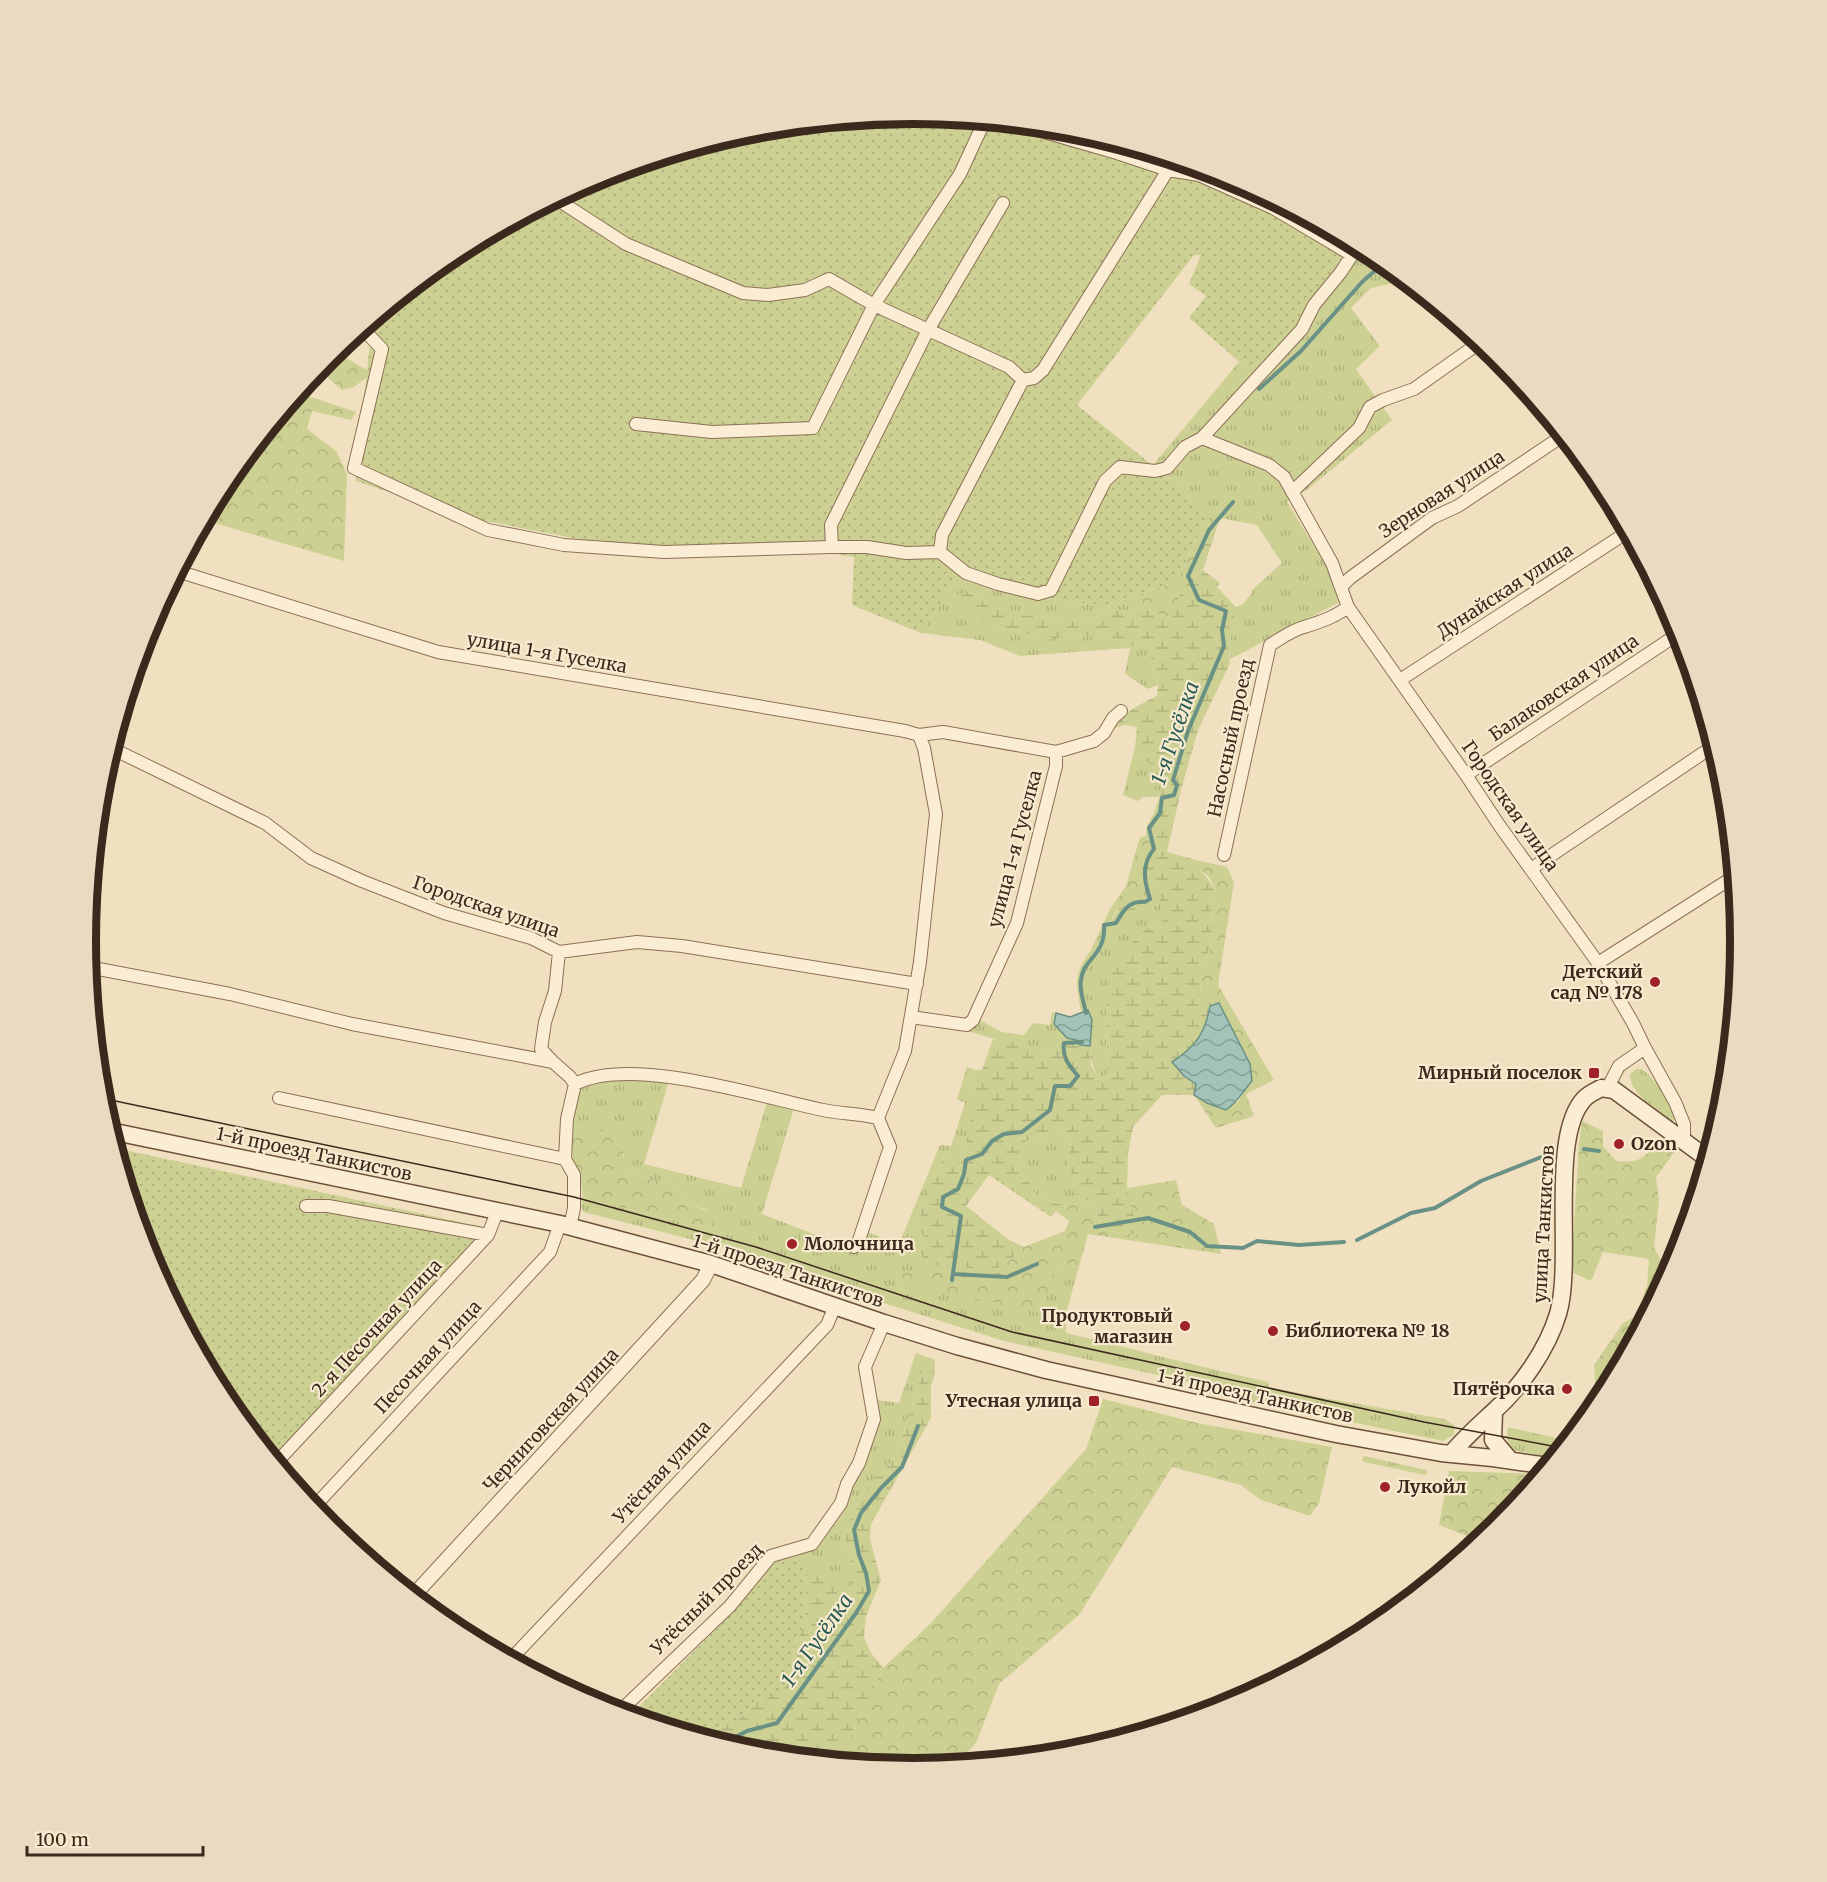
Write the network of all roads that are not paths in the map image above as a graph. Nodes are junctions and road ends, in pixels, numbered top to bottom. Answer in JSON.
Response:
{"nodes":[{"id":1,"x":983,"y":126,"type":"edge"},
{"id":2,"x":1063,"y":137,"type":"edge"},
{"id":3,"x":1168,"y":170,"type":"junction"},
{"id":4,"x":1196,"y":175,"type":"edge"},
{"id":5,"x":1204,"y":178,"type":"edge"},
{"id":6,"x":563,"y":203,"type":"edge"},
{"id":7,"x":1003,"y":203,"type":"dead end"},
{"id":8,"x":1350,"y":250,"type":"edge"},
{"id":9,"x":1352,"y":255,"type":"junction"},
{"id":10,"x":874,"y":305,"type":"junction"},
{"id":11,"x":928,"y":330,"type":"junction"},
{"id":12,"x":367,"y":333,"type":"edge"},
{"id":13,"x":1474,"y":346,"type":"edge"},
{"id":14,"x":1023,"y":380,"type":"junction"},
{"id":15,"x":636,"y":424,"type":"dead end"},
{"id":16,"x":1202,"y":438,"type":"junction"},
{"id":17,"x":1558,"y":439,"type":"edge"},
{"id":18,"x":1292,"y":492,"type":"junction"},
{"id":19,"x":1623,"y":535,"type":"edge"},
{"id":20,"x":832,"y":547,"type":"junction"},
{"id":21,"x":940,"y":552,"type":"junction"},
{"id":22,"x":183,"y":573,"type":"edge"},
{"id":23,"x":1341,"y":587,"type":"junction"},
{"id":24,"x":1348,"y":607,"type":"junction"},
{"id":25,"x":1673,"y":638,"type":"edge"},
{"id":26,"x":1400,"y":681,"type":"junction"},
{"id":27,"x":1121,"y":711,"type":"dead end"},
{"id":28,"x":920,"y":735,"type":"junction"},
{"id":29,"x":1708,"y":750,"type":"edge"},
{"id":30,"x":119,"y":752,"type":"edge"},
{"id":31,"x":1056,"y":752,"type":"junction"},
{"id":32,"x":1466,"y":775,"type":"junction"},
{"id":33,"x":1224,"y":855,"type":"dead end"},
{"id":34,"x":1531,"y":869,"type":"junction"},
{"id":35,"x":1728,"y":880,"type":"edge"},
{"id":36,"x":559,"y":952,"type":"junction"},
{"id":37,"x":1598,"y":963,"type":"junction"},
{"id":38,"x":97,"y":969,"type":"edge"},
{"id":39,"x":917,"y":984,"type":"junction"},
{"id":40,"x":911,"y":1017,"type":"junction"},
{"id":41,"x":1644,"y":1048,"type":"junction"},
{"id":42,"x":553,"y":1062,"type":"junction"},
{"id":43,"x":575,"y":1084,"type":"junction"},
{"id":44,"x":1607,"y":1089,"type":"junction"},
{"id":45,"x":279,"y":1098,"type":"dead end"},
{"id":46,"x":878,"y":1118,"type":"junction"},
{"id":47,"x":119,"y":1133,"type":"edge"},
{"id":48,"x":1684,"y":1142,"type":"junction"},
{"id":49,"x":1702,"y":1155,"type":"edge"},
{"id":50,"x":565,"y":1159,"type":"junction"},
{"id":51,"x":306,"y":1206,"type":"dead end"},
{"id":52,"x":497,"y":1212,"type":"junction"},
{"id":53,"x":565,"y":1226,"type":"junction"},
{"id":54,"x":488,"y":1235,"type":"junction"},
{"id":55,"x":854,"y":1247,"type":"dead end"},
{"id":56,"x":711,"y":1264,"type":"junction"},
{"id":57,"x":835,"y":1306,"type":"junction"},
{"id":58,"x":884,"y":1323,"type":"junction"},
{"id":59,"x":1494,"y":1412,"type":"junction"},
{"id":60,"x":1451,"y":1454,"type":"junction"},
{"id":61,"x":280,"y":1457,"type":"edge"},
{"id":62,"x":1510,"y":1460,"type":"junction"},
{"id":63,"x":1541,"y":1465,"type":"edge"},
{"id":64,"x":319,"y":1502,"type":"edge"},
{"id":65,"x":418,"y":1591,"type":"edge"},
{"id":66,"x":515,"y":1654,"type":"edge"},
{"id":67,"x":626,"y":1705,"type":"edge"}],
"edges":[{"from":1,"to":10,"type":"street"},
{"from":2,"to":3,"type":"street"},
{"from":3,"to":4,"type":"street"},
{"from":3,"to":14,"type":"street"},
{"from":5,"to":9,"type":"street"},
{"from":6,"to":10,"type":"street"},
{"from":7,"to":11,"type":"street"},
{"from":8,"to":9,"type":"street"},
{"from":9,"to":16,"type":"street"},
{"from":10,"to":11,"type":"street"},
{"from":10,"to":15,"type":"street"},
{"from":11,"to":14,"type":"street"},
{"from":11,"to":20,"type":"street"},
{"from":12,"to":20,"type":"street"},
{"from":13,"to":18,"type":"street"},
{"from":14,"to":21,"type":"street"},
{"from":16,"to":18,"type":"street","name":"Городская улица"},
{"from":16,"to":21,"type":"street"},
{"from":17,"to":23,"type":"street","name":"Зерновая улица"},
{"from":18,"to":23,"type":"street","name":"Городская улица"},
{"from":19,"to":26,"type":"street","name":"Дунайская улица"},
{"from":20,"to":21,"type":"street"},
{"from":22,"to":28,"type":"street","name":"улица 1-я Гуселка"},
{"from":23,"to":24,"type":"street","name":"Городская улица"},
{"from":24,"to":26,"type":"street","name":"Городская улица"},
{"from":24,"to":33,"type":"street","name":"Насосный проезд"},
{"from":25,"to":32,"type":"street","name":"Балаковская улица"},
{"from":26,"to":32,"type":"street","name":"Городская улица"},
{"from":27,"to":31,"type":"street","name":"улица 1-я Гуселка"},
{"from":28,"to":31,"type":"street","name":"улица 1-я Гуселка"},
{"from":28,"to":39,"type":"street"},
{"from":29,"to":34,"type":"street"},
{"from":30,"to":36,"type":"street","name":"Городская улица"},
{"from":31,"to":40,"type":"street","name":"улица 1-я Гуселка"},
{"from":32,"to":34,"type":"street","name":"Городская улица"},
{"from":34,"to":37,"type":"street","name":"Городская улица"},
{"from":35,"to":37,"type":"street"},
{"from":36,"to":39,"type":"street","name":"Городская улица"},
{"from":36,"to":42,"type":"street"},
{"from":37,"to":41,"type":"street","name":"Городская улица"},
{"from":38,"to":42,"type":"street"},
{"from":39,"to":40,"type":"street"},
{"from":40,"to":46,"type":"street"},
{"from":41,"to":44,"type":"street"},
{"from":41,"to":48,"type":"street","name":"Городская улица"},
{"from":42,"to":43,"type":"street"},
{"from":43,"to":46,"type":"street"},
{"from":43,"to":50,"type":"street"},
{"from":44,"to":48,"type":"main road"},
{"from":44,"to":59,"type":"main road","name":"улица Танкистов"},
{"from":45,"to":50,"type":"street"},
{"from":46,"to":55,"type":"street"},
{"from":47,"to":52,"type":"main road","name":"1-й проезд Танкистов"},
{"from":48,"to":49,"type":"main road"},
{"from":50,"to":53,"type":"street","name":"Песочная улица"},
{"from":51,"to":54,"type":"street"},
{"from":52,"to":53,"type":"main road","name":"1-й проезд Танкистов"},
{"from":52,"to":54,"type":"street","name":"2-я Песочная улица"},
{"from":53,"to":56,"type":"main road","name":"1-й проезд Танкистов"},
{"from":53,"to":64,"type":"street","name":"Песочная улица"},
{"from":54,"to":61,"type":"street","name":"2-я Песочная улица"},
{"from":56,"to":57,"type":"main road","name":"1-й проезд Танкистов"},
{"from":56,"to":65,"type":"street","name":"Черниговская улица"},
{"from":57,"to":58,"type":"main road","name":"1-й проезд Танкистов"},
{"from":57,"to":66,"type":"street","name":"Утёсная улица"},
{"from":58,"to":60,"type":"main road","name":"1-й проезд Танкистов"},
{"from":58,"to":67,"type":"street","name":"Утёсный проезд"},
{"from":59,"to":60,"type":"main road","name":"улица Танкистов"},
{"from":59,"to":62,"type":"main road"},
{"from":60,"to":62,"type":"main road","name":"1-й проезд Танкистов"},
{"from":62,"to":63,"type":"main road","name":"1-й проезд Танкистов"}]}
